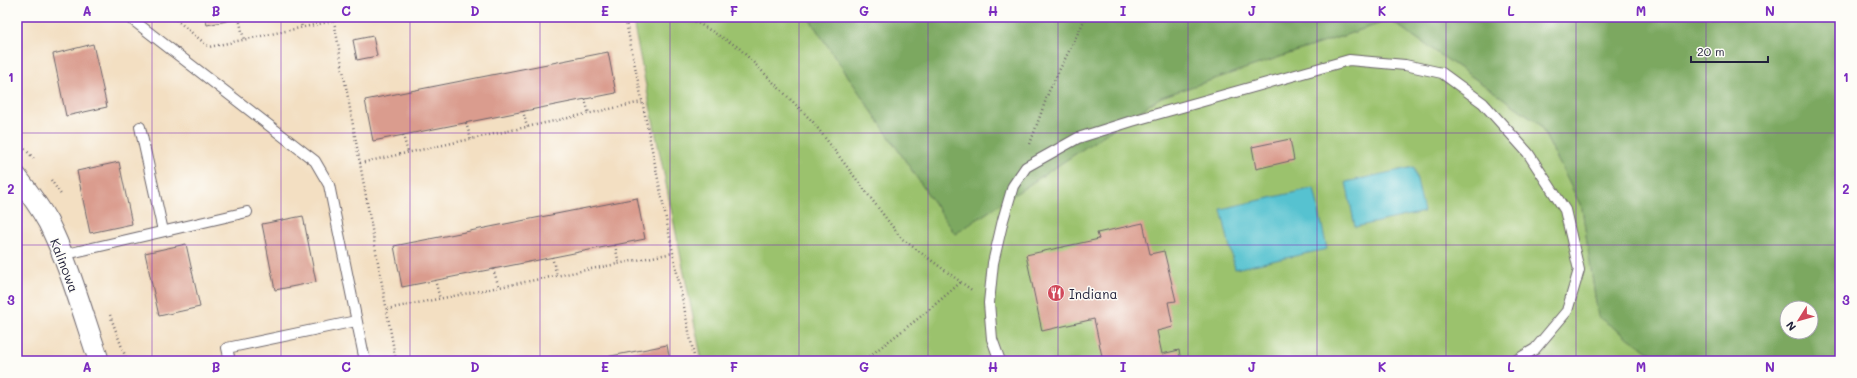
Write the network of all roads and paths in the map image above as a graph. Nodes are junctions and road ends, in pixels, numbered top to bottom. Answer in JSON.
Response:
{"nodes":[{"id":1,"x":129,"y":17,"type":"edge"},
{"id":2,"x":173,"y":17,"type":"edge"},
{"id":3,"x":300,"y":17,"type":"edge"},
{"id":4,"x":352,"y":17,"type":"edge"},
{"id":5,"x":625,"y":17,"type":"edge"},
{"id":6,"x":688,"y":17,"type":"edge"},
{"id":7,"x":1086,"y":17,"type":"edge"},
{"id":8,"x":239,"y":18,"type":"dead end"},
{"id":9,"x":334,"y":21,"type":"junction"},
{"id":10,"x":302,"y":28,"type":"junction"},
{"id":11,"x":244,"y":40,"type":"junction"},
{"id":12,"x":585,"y":99,"type":"dead end"},
{"id":13,"x":642,"y":102,"type":"junction"},
{"id":14,"x":523,"y":111,"type":"dead end"},
{"id":15,"x":589,"y":114,"type":"junction"},
{"id":16,"x":466,"y":123,"type":"dead end"},
{"id":17,"x":140,"y":127,"type":"dead end"},
{"id":18,"x":527,"y":127,"type":"junction"},
{"id":19,"x":403,"y":135,"type":"dead end"},
{"id":20,"x":471,"y":139,"type":"junction"},
{"id":21,"x":408,"y":152,"type":"junction"},
{"id":22,"x":360,"y":163,"type":"junction"},
{"id":23,"x":1026,"y":167,"type":"junction"},
{"id":24,"x":17,"y":177,"type":"edge"},
{"id":25,"x":247,"y":212,"type":"dead end"},
{"id":26,"x":163,"y":231,"type":"junction"},
{"id":27,"x":615,"y":245,"type":"dead end"},
{"id":28,"x":673,"y":253,"type":"junction"},
{"id":29,"x":62,"y":255,"type":"junction"},
{"id":30,"x":552,"y":257,"type":"dead end"},
{"id":31,"x":619,"y":264,"type":"junction"},
{"id":32,"x":493,"y":269,"type":"dead end"},
{"id":33,"x":557,"y":276,"type":"junction"},
{"id":34,"x":435,"y":280,"type":"dead end"},
{"id":35,"x":961,"y":282,"type":"junction"},
{"id":36,"x":499,"y":287,"type":"junction"},
{"id":37,"x":440,"y":299,"type":"junction"},
{"id":38,"x":989,"y":303,"type":"junction"},
{"id":39,"x":387,"y":309,"type":"junction"},
{"id":40,"x":356,"y":322,"type":"junction"},
{"id":41,"x":99,"y":361,"type":"edge"},
{"id":42,"x":230,"y":361,"type":"edge"},
{"id":43,"x":365,"y":361,"type":"edge"},
{"id":44,"x":396,"y":361,"type":"edge"},
{"id":45,"x":696,"y":361,"type":"edge"},
{"id":46,"x":863,"y":361,"type":"edge"},
{"id":47,"x":1000,"y":361,"type":"edge"},
{"id":48,"x":1515,"y":361,"type":"edge"}],
"edges":[{"from":1,"to":40,"type":"lane"},
{"from":2,"to":11,"type":"path"},
{"from":3,"to":10,"type":"path"},
{"from":4,"to":9,"type":"path"},
{"from":5,"to":13,"type":"path"},
{"from":6,"to":35,"type":"path"},
{"from":7,"to":23,"type":"path"},
{"from":8,"to":11,"type":"path"},
{"from":9,"to":10,"type":"path"},
{"from":9,"to":22,"type":"path"},
{"from":10,"to":11,"type":"path"},
{"from":12,"to":15,"type":"path"},
{"from":13,"to":15,"type":"path"},
{"from":13,"to":28,"type":"path"},
{"from":14,"to":18,"type":"path"},
{"from":15,"to":18,"type":"path"},
{"from":16,"to":20,"type":"path"},
{"from":17,"to":26,"type":"lane"},
{"from":18,"to":20,"type":"path"},
{"from":19,"to":21,"type":"path"},
{"from":20,"to":21,"type":"path"},
{"from":21,"to":22,"type":"path"},
{"from":22,"to":39,"type":"path"},
{"from":23,"to":38,"type":"lane"},
{"from":23,"to":48,"type":"lane"},
{"from":24,"to":29,"type":"street","name":"Kalinowa"},
{"from":25,"to":26,"type":"lane"},
{"from":26,"to":29,"type":"lane"},
{"from":27,"to":31,"type":"path"},
{"from":28,"to":31,"type":"path"},
{"from":28,"to":45,"type":"path"},
{"from":29,"to":41,"type":"street","name":"Kalinowa"},
{"from":30,"to":33,"type":"path"},
{"from":31,"to":33,"type":"path"},
{"from":32,"to":36,"type":"path"},
{"from":33,"to":36,"type":"path"},
{"from":34,"to":37,"type":"path"},
{"from":35,"to":38,"type":"path"},
{"from":35,"to":46,"type":"path"},
{"from":36,"to":37,"type":"path"},
{"from":37,"to":39,"type":"path"},
{"from":38,"to":47,"type":"lane"},
{"from":39,"to":44,"type":"path"},
{"from":40,"to":42,"type":"lane"},
{"from":40,"to":43,"type":"lane"}]}
